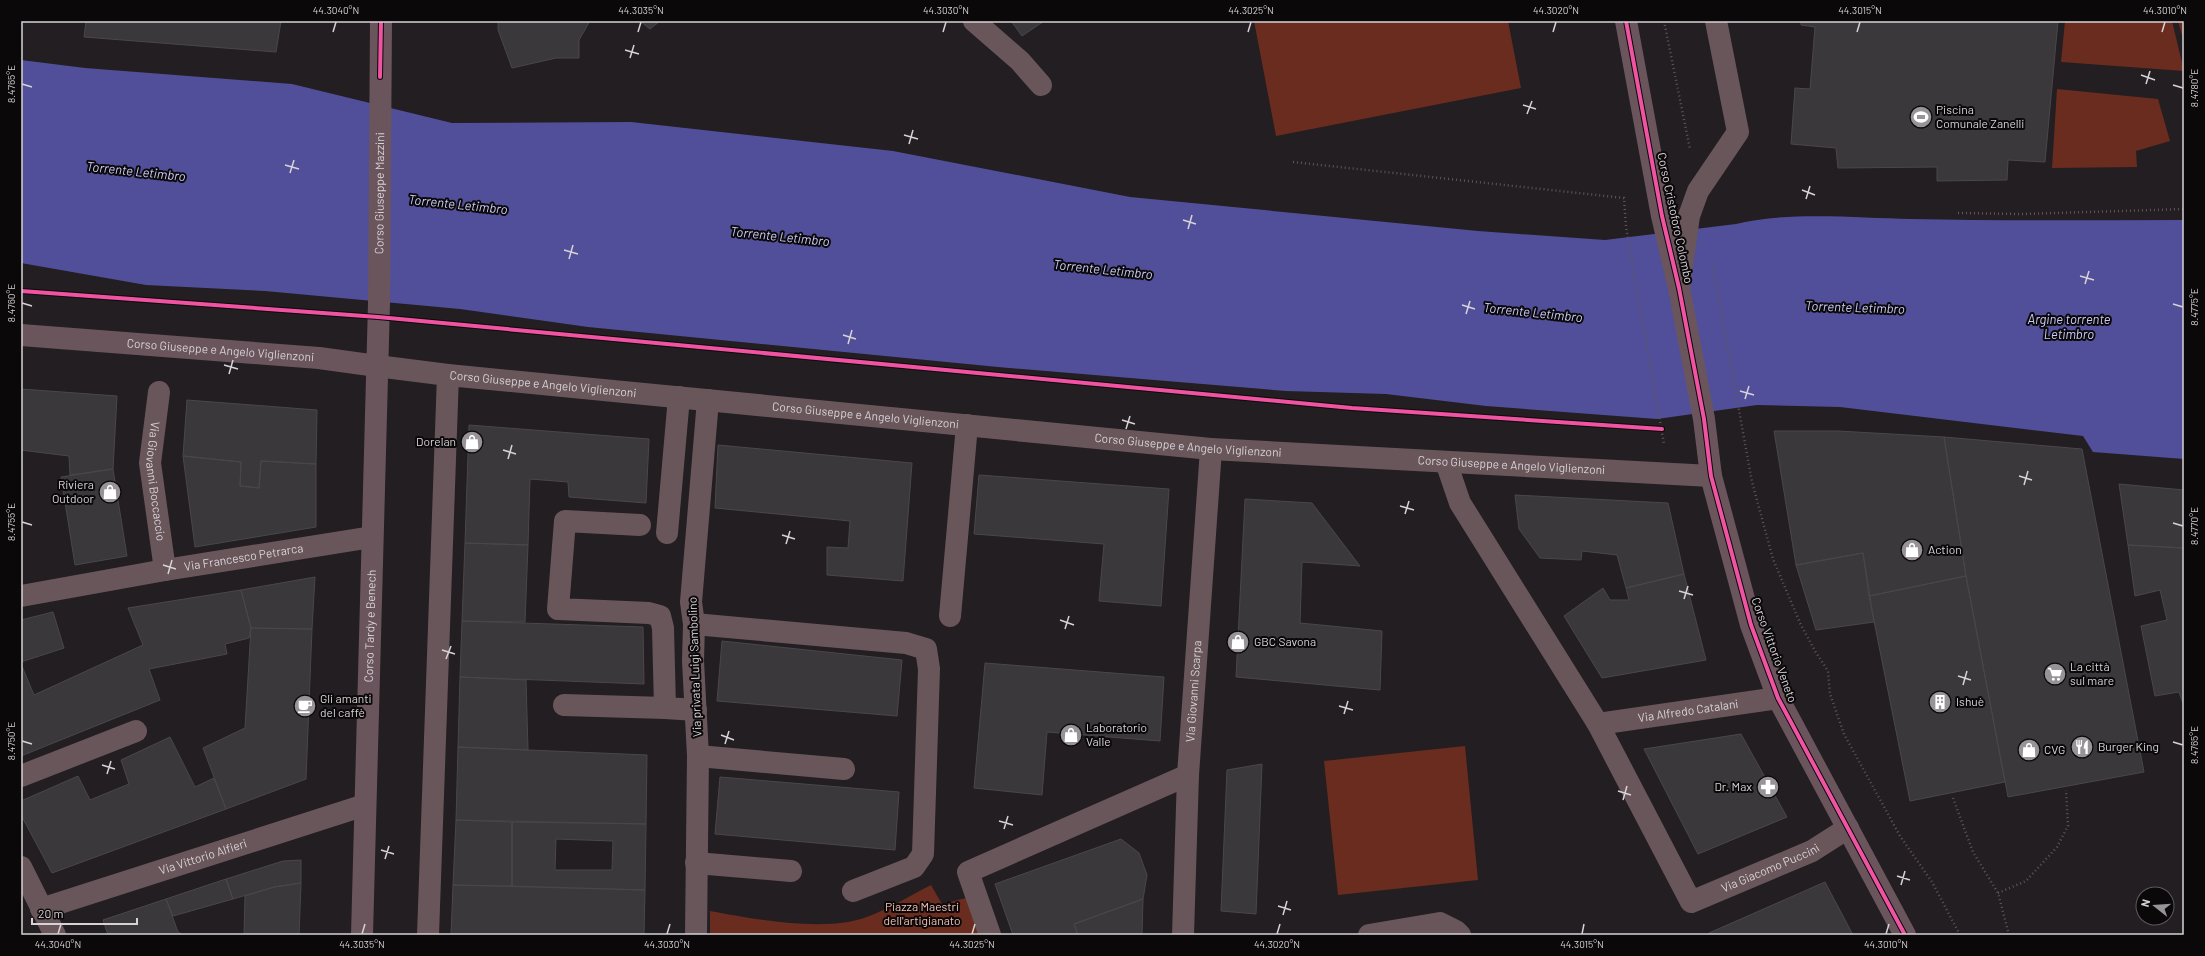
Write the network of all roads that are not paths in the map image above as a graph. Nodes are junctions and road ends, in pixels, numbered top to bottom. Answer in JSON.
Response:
{"nodes":[{"id":1,"x":381,"y":21,"type":"edge"},
{"id":2,"x":974,"y":21,"type":"edge"},
{"id":3,"x":1626,"y":21,"type":"edge"},
{"id":4,"x":1716,"y":21,"type":"edge"},
{"id":5,"x":1041,"y":85,"type":"dead end"},
{"id":6,"x":1679,"y":288,"type":"junction"},
{"id":7,"x":21,"y":335,"type":"edge"},
{"id":8,"x":377,"y":366,"type":"junction"},
{"id":9,"x":448,"y":375,"type":"junction"},
{"id":10,"x":159,"y":392,"type":"dead end"},
{"id":11,"x":679,"y":397,"type":"junction"},
{"id":12,"x":708,"y":400,"type":"junction"},
{"id":13,"x":1704,"y":419,"type":"joint"},
{"id":14,"x":967,"y":425,"type":"junction"},
{"id":15,"x":1210,"y":449,"type":"junction"},
{"id":16,"x":1446,"y":462,"type":"junction"},
{"id":17,"x":1711,"y":476,"type":"junction"},
{"id":18,"x":640,"y":525,"type":"dead end"},
{"id":19,"x":667,"y":533,"type":"dead end"},
{"id":20,"x":372,"y":537,"type":"junction"},
{"id":21,"x":165,"y":570,"type":"junction"},
{"id":22,"x":21,"y":596,"type":"edge"},
{"id":23,"x":950,"y":616,"type":"dead end"},
{"id":24,"x":694,"y":624,"type":"junction"},
{"id":25,"x":1778,"y":698,"type":"junction"},
{"id":26,"x":564,"y":704,"type":"dead end"},
{"id":27,"x":665,"y":708,"type":"junction"},
{"id":28,"x":696,"y":710,"type":"junction"},
{"id":29,"x":1598,"y":724,"type":"junction"},
{"id":30,"x":136,"y":731,"type":"dead end"},
{"id":31,"x":698,"y":756,"type":"junction"},
{"id":32,"x":844,"y":769,"type":"dead end"},
{"id":33,"x":1188,"y":774,"type":"junction"},
{"id":34,"x":21,"y":776,"type":"edge"},
{"id":35,"x":365,"y":805,"type":"junction"},
{"id":36,"x":1848,"y":828,"type":"junction"},
{"id":37,"x":696,"y":863,"type":"junction"},
{"id":38,"x":21,"y":867,"type":"edge"},
{"id":39,"x":791,"y":871,"type":"dead end"},
{"id":40,"x":854,"y":891,"type":"dead end"},
{"id":41,"x":41,"y":909,"type":"junction"},
{"id":42,"x":55,"y":935,"type":"edge"},
{"id":43,"x":362,"y":935,"type":"edge"},
{"id":44,"x":428,"y":935,"type":"edge"},
{"id":45,"x":696,"y":935,"type":"edge"},
{"id":46,"x":990,"y":935,"type":"edge"},
{"id":47,"x":1183,"y":935,"type":"edge"},
{"id":48,"x":1369,"y":935,"type":"edge"},
{"id":49,"x":1460,"y":935,"type":"edge"},
{"id":50,"x":1905,"y":935,"type":"edge"}],
"edges":[{"from":1,"to":8,"type":"main road","name":"Corso Giuseppe Mazzini"},
{"from":2,"to":5,"type":"street"},
{"from":3,"to":6,"type":"main road","name":"Corso Cristoforo Colombo"},
{"from":4,"to":6,"type":"street","name":"Corso Cristoforo Colombo"},
{"from":6,"to":13,"type":"main road","name":"Corso Cristoforo Colombo"},
{"from":7,"to":8,"type":"main road","name":"Corso Giuseppe e Angelo Viglienzoni"},
{"from":8,"to":9,"type":"street","name":"Corso Giuseppe e Angelo Viglienzoni"},
{"from":8,"to":20,"type":"main road","name":"Corso Tardy e Benech"},
{"from":9,"to":11,"type":"street","name":"Corso Giuseppe e Angelo Viglienzoni"},
{"from":9,"to":44,"type":"street"},
{"from":10,"to":21,"type":"street","name":"Via Giovanni Boccaccio"},
{"from":11,"to":12,"type":"street","name":"Corso Giuseppe e Angelo Viglienzoni"},
{"from":11,"to":19,"type":"street"},
{"from":12,"to":14,"type":"street","name":"Corso Giuseppe e Angelo Viglienzoni"},
{"from":12,"to":24,"type":"street","name":"Via privata Luigi Sambolino"},
{"from":13,"to":17,"type":"main road","name":"Corso Vittorio Veneto"},
{"from":14,"to":15,"type":"street","name":"Corso Giuseppe e Angelo Viglienzoni"},
{"from":14,"to":23,"type":"street"},
{"from":15,"to":16,"type":"street","name":"Corso Giuseppe e Angelo Viglienzoni"},
{"from":15,"to":33,"type":"street","name":"Via Giovanni Scarpa"},
{"from":16,"to":17,"type":"street","name":"Corso Giuseppe e Angelo Viglienzoni"},
{"from":16,"to":29,"type":"street"},
{"from":17,"to":25,"type":"main road","name":"Corso Vittorio Veneto"},
{"from":18,"to":27,"type":"street"},
{"from":20,"to":21,"type":"street","name":"Via Francesco Petrarca"},
{"from":20,"to":35,"type":"main road","name":"Corso Tardy e Benech"},
{"from":21,"to":22,"type":"street","name":"Via Francesco Petrarca"},
{"from":24,"to":28,"type":"street","name":"Via privata Luigi Sambolino"},
{"from":24,"to":40,"type":"street"},
{"from":25,"to":29,"type":"street","name":"Via Alfredo Catalani"},
{"from":25,"to":36,"type":"main road","name":"Corso Vittorio Veneto"},
{"from":26,"to":27,"type":"street"},
{"from":27,"to":28,"type":"street"},
{"from":28,"to":31,"type":"street","name":"Via privata Luigi Sambolino"},
{"from":29,"to":36,"type":"street","name":"Via Giacomo Puccini"},
{"from":30,"to":34,"type":"street"},
{"from":31,"to":32,"type":"street"},
{"from":31,"to":37,"type":"street","name":"Via privata Luigi Sambolino"},
{"from":33,"to":46,"type":"street"},
{"from":33,"to":47,"type":"street","name":"Via Giovanni Scarpa"},
{"from":35,"to":41,"type":"street","name":"Via Vittorio Alfieri"},
{"from":35,"to":43,"type":"main road","name":"Corso Tardy e Benech"},
{"from":36,"to":50,"type":"main road","name":"Corso Vittorio Veneto"},
{"from":37,"to":39,"type":"street"},
{"from":37,"to":45,"type":"street","name":"Via privata Luigi Sambolino"},
{"from":38,"to":41,"type":"street"},
{"from":41,"to":42,"type":"street"},
{"from":48,"to":49,"type":"street"}]}
